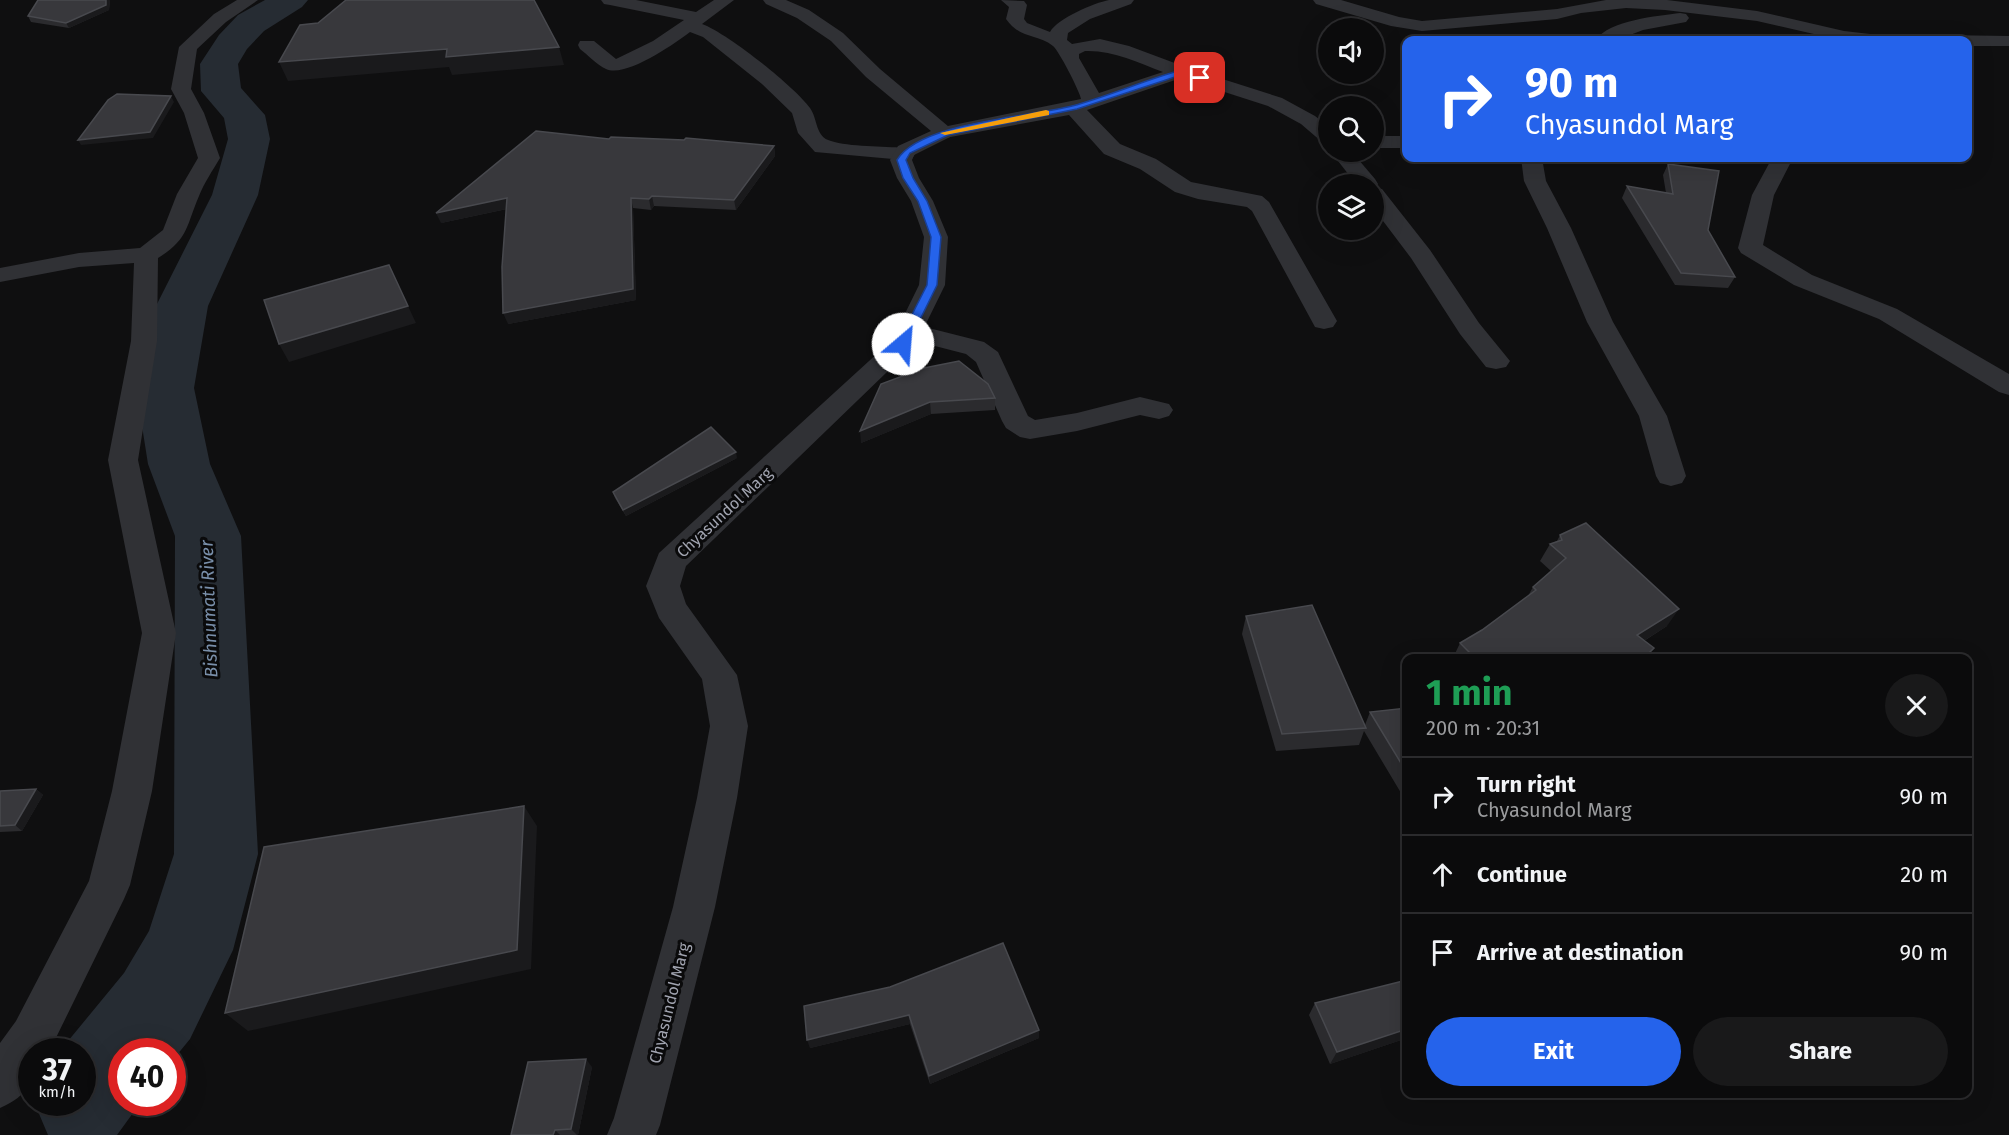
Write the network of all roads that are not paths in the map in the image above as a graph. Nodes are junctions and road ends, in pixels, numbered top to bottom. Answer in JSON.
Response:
{"nodes":[{"id":1,"x":249,"y":0,"type":"edge"},
{"id":2,"x":610,"y":0,"type":"edge"},
{"id":3,"x":725,"y":0,"type":"edge"},
{"id":4,"x":772,"y":0,"type":"edge"},
{"id":5,"x":1010,"y":0,"type":"edge"},
{"id":6,"x":1125,"y":0,"type":"edge"},
{"id":7,"x":1322,"y":0,"type":"edge"},
{"id":8,"x":1756,"y":16,"type":"junction"},
{"id":9,"x":694,"y":21,"type":"junction"},
{"id":10,"x":1611,"y":36,"type":"edge"},
{"id":11,"x":1835,"y":36,"type":"edge"},
{"id":12,"x":1972,"y":41,"type":"edge"},
{"id":13,"x":2009,"y":41,"type":"edge"},
{"id":14,"x":587,"y":45,"type":"dead end"},
{"id":15,"x":1063,"y":46,"type":"junction"},
{"id":16,"x":1181,"y":72,"type":"junction"},
{"id":17,"x":1082,"y":104,"type":"junction"},
{"id":18,"x":1318,"y":129,"type":"edge"},
{"id":19,"x":945,"y":132,"type":"junction"},
{"id":20,"x":1384,"y":142,"type":"edge"},
{"id":21,"x":1402,"y":142,"type":"edge"},
{"id":22,"x":904,"y":154,"type":"junction"},
{"id":23,"x":1349,"y":162,"type":"edge"},
{"id":24,"x":1532,"y":162,"type":"edge"},
{"id":25,"x":1780,"y":162,"type":"edge"},
{"id":26,"x":1358,"y":174,"type":"edge"},
{"id":27,"x":1384,"y":207,"type":"edge"},
{"id":28,"x":146,"y":255,"type":"junction"},
{"id":29,"x":0,"y":275,"type":"edge"},
{"id":30,"x":1324,"y":321,"type":"dead end"},
{"id":31,"x":909,"y":331,"type":"junction"},
{"id":32,"x":1496,"y":362,"type":"dead end"},
{"id":33,"x":2009,"y":386,"type":"edge"},
{"id":34,"x":1159,"y":410,"type":"dead end"},
{"id":35,"x":1671,"y":476,"type":"dead end"},
{"id":36,"x":0,"y":1084,"type":"edge"},
{"id":37,"x":631,"y":1135,"type":"edge"}],
"edges":[{"from":1,"to":28,"type":"street"},
{"from":2,"to":9,"type":"street"},
{"from":3,"to":9,"type":"street"},
{"from":4,"to":19,"type":"street"},
{"from":5,"to":15,"type":"street"},
{"from":6,"to":15,"type":"street"},
{"from":7,"to":8,"type":"street"},
{"from":8,"to":10,"type":"street"},
{"from":8,"to":11,"type":"street"},
{"from":9,"to":14,"type":"street"},
{"from":9,"to":22,"type":"street"},
{"from":12,"to":13,"type":"street"},
{"from":15,"to":16,"type":"street"},
{"from":15,"to":17,"type":"street"},
{"from":16,"to":17,"type":"street"},
{"from":16,"to":18,"type":"street"},
{"from":17,"to":19,"type":"street"},
{"from":17,"to":30,"type":"street"},
{"from":19,"to":22,"type":"street"},
{"from":20,"to":21,"type":"street"},
{"from":22,"to":31,"type":"street","name":"Chyasundol Marg"},
{"from":23,"to":26,"type":"street"},
{"from":24,"to":35,"type":"street"},
{"from":25,"to":33,"type":"street"},
{"from":27,"to":32,"type":"street"},
{"from":28,"to":29,"type":"street"},
{"from":28,"to":36,"type":"street"},
{"from":31,"to":34,"type":"street"},
{"from":31,"to":37,"type":"street","name":"Chyasundol Marg"}]}
